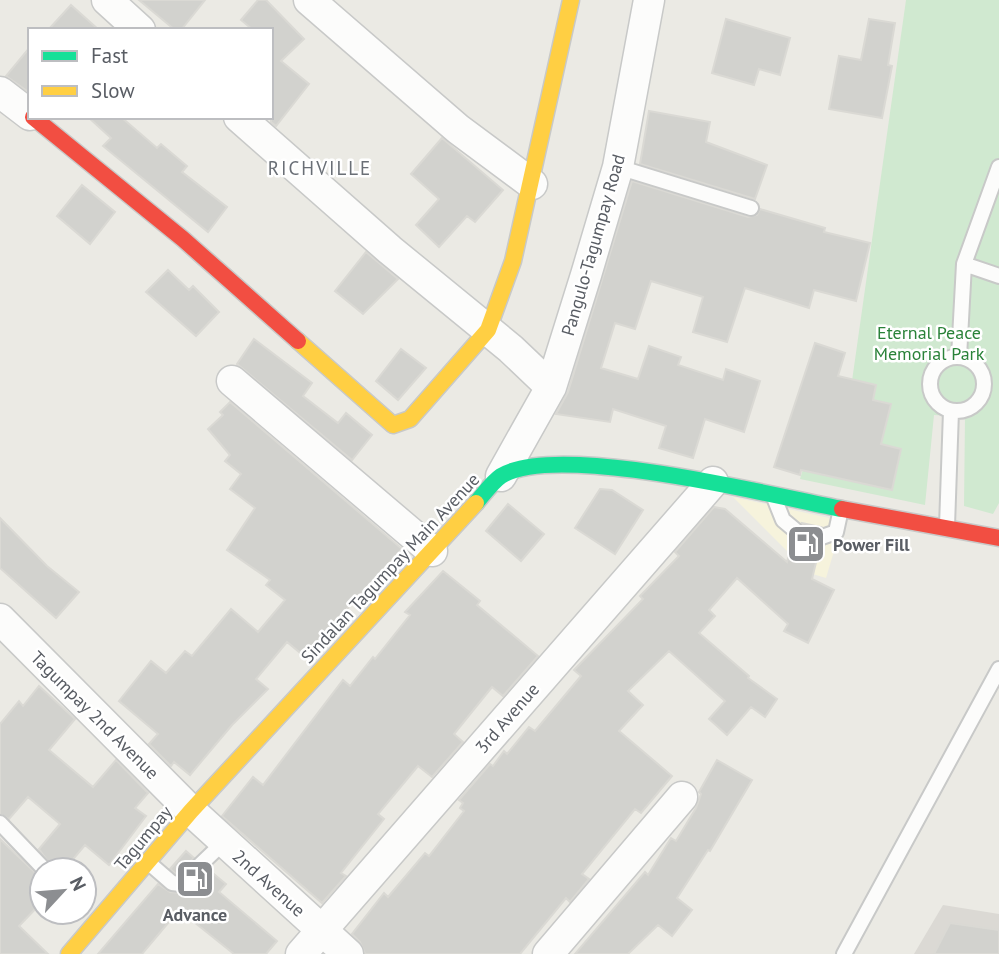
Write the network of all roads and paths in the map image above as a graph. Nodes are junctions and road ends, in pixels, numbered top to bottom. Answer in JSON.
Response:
{"nodes":[{"id":1,"x":107,"y":0,"type":"edge"},
{"id":2,"x":309,"y":0,"type":"edge"},
{"id":3,"x":572,"y":0,"type":"edge"},
{"id":4,"x":649,"y":0,"type":"edge"},
{"id":5,"x":138,"y":28,"type":"edge"},
{"id":6,"x":0,"y":92,"type":"edge"},
{"id":7,"x":28,"y":114,"type":"edge"},
{"id":8,"x":35,"y":119,"type":"edge"},
{"id":9,"x":241,"y":119,"type":"edge"},
{"id":10,"x":618,"y":167,"type":"junction"},
{"id":11,"x":999,"y":167,"type":"edge"},
{"id":12,"x":532,"y":184,"type":"junction"},
{"id":13,"x":994,"y":196,"type":"edge"},
{"id":14,"x":751,"y":208,"type":"dead end"},
{"id":15,"x":964,"y":264,"type":"junction"},
{"id":16,"x":999,"y":276,"type":"edge"},
{"id":17,"x":488,"y":330,"type":"junction"},
{"id":18,"x":959,"y":357,"type":"junction"},
{"id":19,"x":232,"y":381,"type":"dead end"},
{"id":20,"x":551,"y":387,"type":"junction"},
{"id":21,"x":951,"y":411,"type":"junction"},
{"id":22,"x":501,"y":476,"type":"junction"},
{"id":23,"x":713,"y":482,"type":"junction"},
{"id":24,"x":773,"y":494,"type":"junction"},
{"id":25,"x":841,"y":508,"type":"junction"},
{"id":26,"x":947,"y":528,"type":"junction"},
{"id":27,"x":795,"y":530,"type":"dead end"},
{"id":28,"x":822,"y":537,"type":"dead end"},
{"id":29,"x":999,"y":538,"type":"edge"},
{"id":30,"x":432,"y":551,"type":"junction"},
{"id":31,"x":0,"y":619,"type":"edge"},
{"id":32,"x":999,"y":669,"type":"edge"},
{"id":33,"x":682,"y":797,"type":"dead end"},
{"id":34,"x":191,"y":811,"type":"junction"},
{"id":35,"x":0,"y":823,"type":"edge"},
{"id":36,"x":224,"y":842,"type":"junction"},
{"id":37,"x":32,"y":856,"type":"edge"},
{"id":38,"x":148,"y":862,"type":"junction"},
{"id":39,"x":98,"y":922,"type":"edge"},
{"id":40,"x":94,"y":926,"type":"edge"},
{"id":41,"x":321,"y":930,"type":"junction"},
{"id":42,"x":69,"y":954,"type":"edge"},
{"id":43,"x":300,"y":954,"type":"edge"},
{"id":44,"x":348,"y":954,"type":"edge"},
{"id":45,"x":548,"y":954,"type":"edge"},
{"id":46,"x":844,"y":954,"type":"edge"}],
"edges":[{"from":1,"to":5,"type":"street"},
{"from":2,"to":12,"type":"street"},
{"from":3,"to":12,"type":"main road"},
{"from":4,"to":10,"type":"street","name":"Pangulo-Tagumpay Road"},
{"from":6,"to":7,"type":"street"},
{"from":8,"to":17,"type":"main road"},
{"from":9,"to":17,"type":"street"},
{"from":10,"to":14,"type":"lane"},
{"from":10,"to":20,"type":"street","name":"Pangulo-Tagumpay Road"},
{"from":11,"to":13,"type":"lane"},
{"from":12,"to":17,"type":"main road"},
{"from":13,"to":15,"type":"lane"},
{"from":15,"to":16,"type":"lane"},
{"from":15,"to":18,"type":"lane"},
{"from":17,"to":20,"type":"street"},
{"from":18,"to":21,"type":"lane"},
{"from":18,"to":21,"type":"lane"},
{"from":19,"to":30,"type":"street"},
{"from":20,"to":22,"type":"street","name":"Pangulo-Tagumpay Road"},
{"from":21,"to":26,"type":"lane"},
{"from":22,"to":23,"type":"main road","name":"Sindalan Tagumpay Main Avenue"},
{"from":22,"to":30,"type":"main road","name":"Sindalan Tagumpay Main Avenue"},
{"from":23,"to":24,"type":"main road","name":"Sindalan Tagumpay Main Avenue"},
{"from":23,"to":41,"type":"street","name":"3rd Avenue"},
{"from":24,"to":25,"type":"main road","name":"Sindalan Tagumpay Main Avenue"},
{"from":24,"to":27,"type":"lane"},
{"from":25,"to":26,"type":"main road","name":"Sindalan Tagumpay Main Avenue"},
{"from":25,"to":28,"type":"lane"},
{"from":26,"to":29,"type":"main road","name":"Sindalan Tagumpay Main Avenue"},
{"from":30,"to":34,"type":"main road","name":"Sindalan Tagumpay Main Avenue"},
{"from":31,"to":34,"type":"street","name":"Tagumpay 2nd Avenue"},
{"from":32,"to":46,"type":"lane"},
{"from":33,"to":45,"type":"street"},
{"from":34,"to":36,"type":"street","name":"2nd Avenue"},
{"from":34,"to":38,"type":"main road","name":"Tagumpay"},
{"from":35,"to":37,"type":"lane"},
{"from":36,"to":38,"type":"lane"},
{"from":36,"to":41,"type":"street","name":"2nd Avenue"},
{"from":38,"to":39,"type":"main road","name":"Tagumpay"},
{"from":40,"to":42,"type":"main road","name":"Tagumpay"},
{"from":41,"to":43,"type":"street","name":"3rd Avenue"},
{"from":41,"to":44,"type":"street","name":"2nd Avenue"}]}
